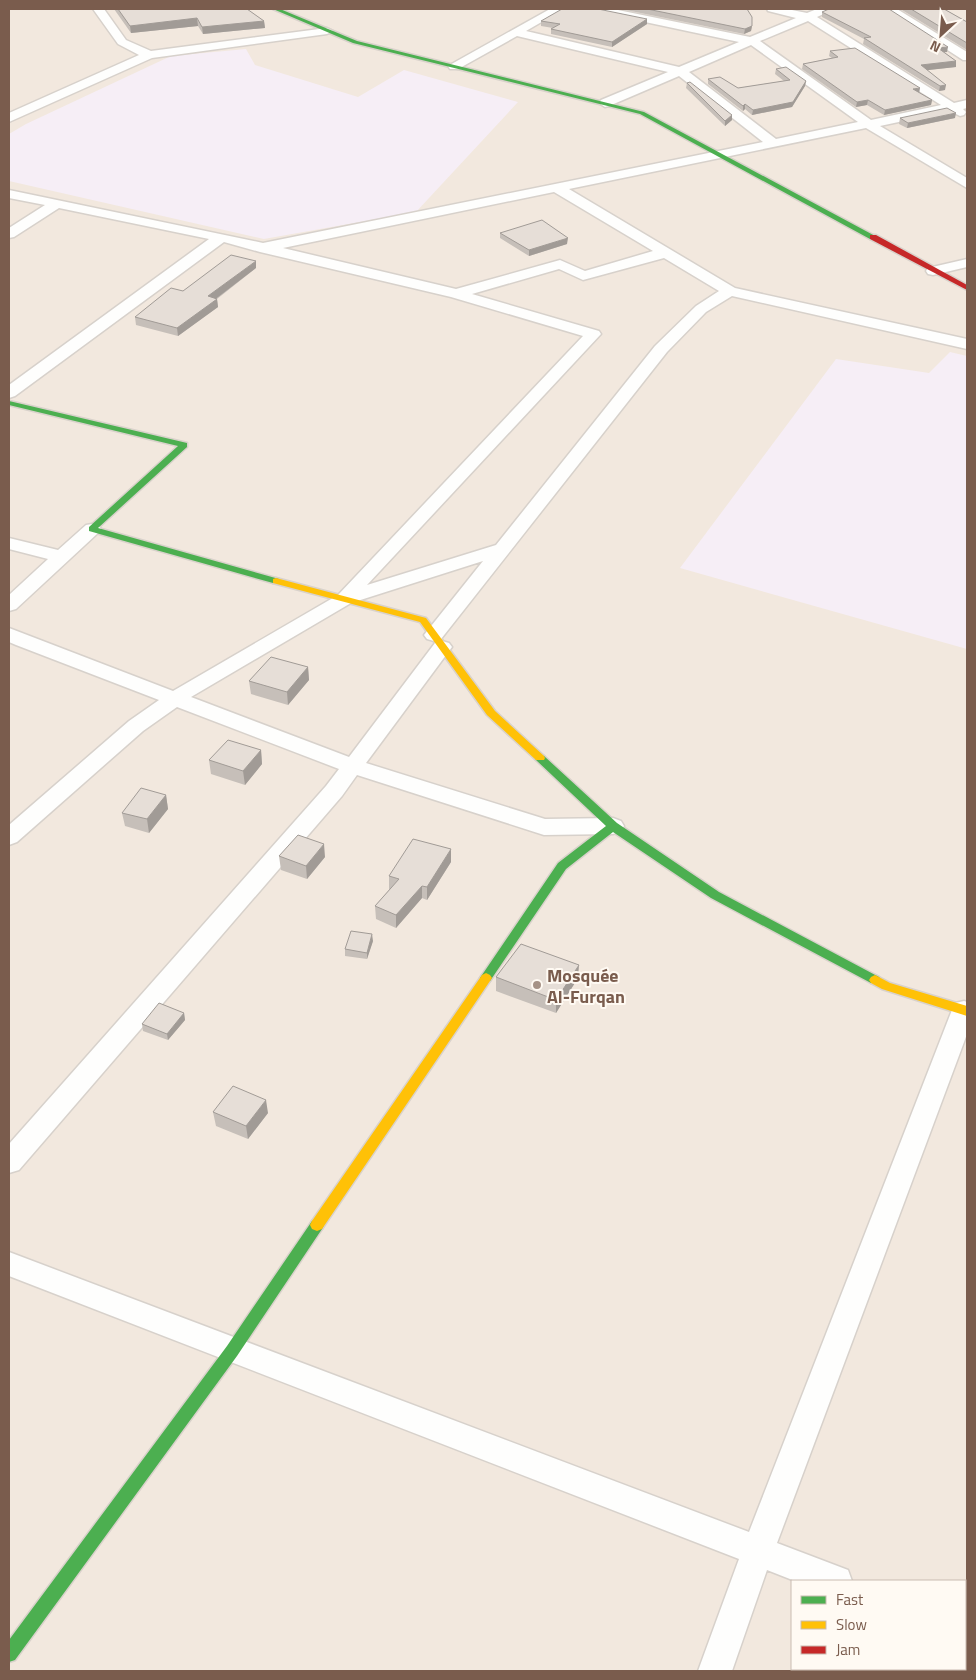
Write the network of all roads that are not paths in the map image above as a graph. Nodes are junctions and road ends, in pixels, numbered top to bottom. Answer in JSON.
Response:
{"nodes":[{"id":1,"x":98,"y":9,"type":"edge"},
{"id":2,"x":276,"y":9,"type":"edge"},
{"id":3,"x":558,"y":9,"type":"edge"},
{"id":4,"x":598,"y":9,"type":"edge"},
{"id":5,"x":772,"y":9,"type":"edge"},
{"id":6,"x":826,"y":9,"type":"edge"},
{"id":7,"x":890,"y":9,"type":"edge"},
{"id":8,"x":810,"y":17,"type":"junction"},
{"id":9,"x":327,"y":31,"type":"junction"},
{"id":10,"x":515,"y":32,"type":"junction"},
{"id":11,"x":752,"y":41,"type":"junction"},
{"id":12,"x":148,"y":55,"type":"junction"},
{"id":13,"x":967,"y":56,"type":"edge"},
{"id":14,"x":454,"y":66,"type":"junction"},
{"id":15,"x":680,"y":71,"type":"junction"},
{"id":16,"x":604,"y":104,"type":"junction"},
{"id":17,"x":967,"y":104,"type":"edge"},
{"id":18,"x":952,"y":108,"type":"junction"},
{"id":19,"x":967,"y":116,"type":"edge"},
{"id":20,"x":9,"y":118,"type":"edge"},
{"id":21,"x":870,"y":125,"type":"junction"},
{"id":22,"x":774,"y":144,"type":"junction"},
{"id":23,"x":723,"y":155,"type":"junction"},
{"id":24,"x":967,"y":184,"type":"edge"},
{"id":25,"x":557,"y":188,"type":"junction"},
{"id":26,"x":9,"y":194,"type":"edge"},
{"id":27,"x":58,"y":203,"type":"junction"},
{"id":28,"x":9,"y":234,"type":"edge"},
{"id":29,"x":221,"y":237,"type":"junction"},
{"id":30,"x":260,"y":248,"type":"junction"},
{"id":31,"x":664,"y":252,"type":"junction"},
{"id":32,"x":967,"y":263,"type":"edge"},
{"id":33,"x":933,"y":271,"type":"junction"},
{"id":34,"x":967,"y":288,"type":"edge"},
{"id":35,"x":730,"y":291,"type":"junction"},
{"id":36,"x":456,"y":294,"type":"junction"},
{"id":37,"x":967,"y":344,"type":"edge"},
{"id":38,"x":9,"y":393,"type":"edge"},
{"id":39,"x":9,"y":403,"type":"edge"},
{"id":40,"x":92,"y":529,"type":"junction"},
{"id":41,"x":9,"y":542,"type":"edge"},
{"id":42,"x":501,"y":549,"type":"junction"},
{"id":43,"x":61,"y":557,"type":"junction"},
{"id":44,"x":344,"y":599,"type":"junction"},
{"id":45,"x":9,"y":605,"type":"edge"},
{"id":46,"x":9,"y":634,"type":"edge"},
{"id":47,"x":438,"y":641,"type":"junction"},
{"id":48,"x":174,"y":698,"type":"junction"},
{"id":49,"x":353,"y":766,"type":"junction"},
{"id":50,"x":613,"y":826,"type":"junction"},
{"id":51,"x":9,"y":837,"type":"edge"},
{"id":52,"x":966,"y":1011,"type":"edge"},
{"id":53,"x":9,"y":1162,"type":"edge"},
{"id":54,"x":9,"y":1264,"type":"edge"},
{"id":55,"x":232,"y":1351,"type":"junction"},
{"id":56,"x":758,"y":1552,"type":"junction"},
{"id":57,"x":833,"y":1580,"type":"edge"},
{"id":58,"x":9,"y":1654,"type":"edge"},
{"id":59,"x":715,"y":1671,"type":"edge"}],
"edges":[{"from":1,"to":12,"type":"street"},
{"from":2,"to":9,"type":"street"},
{"from":3,"to":10,"type":"street"},
{"from":4,"to":11,"type":"street"},
{"from":5,"to":8,"type":"street"},
{"from":6,"to":8,"type":"street"},
{"from":7,"to":13,"type":"street"},
{"from":8,"to":11,"type":"street"},
{"from":8,"to":18,"type":"street"},
{"from":9,"to":12,"type":"street"},
{"from":9,"to":14,"type":"street"},
{"from":10,"to":14,"type":"street"},
{"from":10,"to":15,"type":"street"},
{"from":11,"to":15,"type":"street"},
{"from":11,"to":21,"type":"street"},
{"from":12,"to":20,"type":"street"},
{"from":14,"to":16,"type":"street"},
{"from":15,"to":16,"type":"street"},
{"from":15,"to":22,"type":"street"},
{"from":16,"to":23,"type":"street"},
{"from":17,"to":18,"type":"street"},
{"from":18,"to":19,"type":"street"},
{"from":18,"to":21,"type":"street"},
{"from":21,"to":22,"type":"street"},
{"from":21,"to":24,"type":"street"},
{"from":22,"to":23,"type":"street"},
{"from":23,"to":25,"type":"street"},
{"from":23,"to":33,"type":"street"},
{"from":25,"to":30,"type":"street"},
{"from":25,"to":31,"type":"street"},
{"from":26,"to":27,"type":"street"},
{"from":27,"to":28,"type":"street"},
{"from":27,"to":29,"type":"street"},
{"from":29,"to":30,"type":"street"},
{"from":29,"to":38,"type":"street"},
{"from":30,"to":36,"type":"street"},
{"from":31,"to":35,"type":"street"},
{"from":31,"to":36,"type":"street"},
{"from":32,"to":33,"type":"street"},
{"from":33,"to":34,"type":"street"},
{"from":35,"to":37,"type":"street"},
{"from":35,"to":42,"type":"street"},
{"from":36,"to":44,"type":"street"},
{"from":39,"to":40,"type":"street"},
{"from":40,"to":43,"type":"street"},
{"from":40,"to":44,"type":"street"},
{"from":41,"to":43,"type":"street"},
{"from":42,"to":44,"type":"street"},
{"from":42,"to":47,"type":"street"},
{"from":43,"to":45,"type":"street"},
{"from":44,"to":47,"type":"street"},
{"from":44,"to":48,"type":"street"},
{"from":46,"to":48,"type":"street"},
{"from":47,"to":49,"type":"street"},
{"from":47,"to":50,"type":"street"},
{"from":48,"to":49,"type":"street"},
{"from":48,"to":51,"type":"street"},
{"from":49,"to":50,"type":"street"},
{"from":49,"to":53,"type":"street"},
{"from":50,"to":52,"type":"street"},
{"from":50,"to":55,"type":"street"},
{"from":52,"to":56,"type":"street"},
{"from":54,"to":55,"type":"street"},
{"from":55,"to":56,"type":"street"},
{"from":55,"to":58,"type":"street"},
{"from":56,"to":57,"type":"street"},
{"from":56,"to":59,"type":"street"}]}
